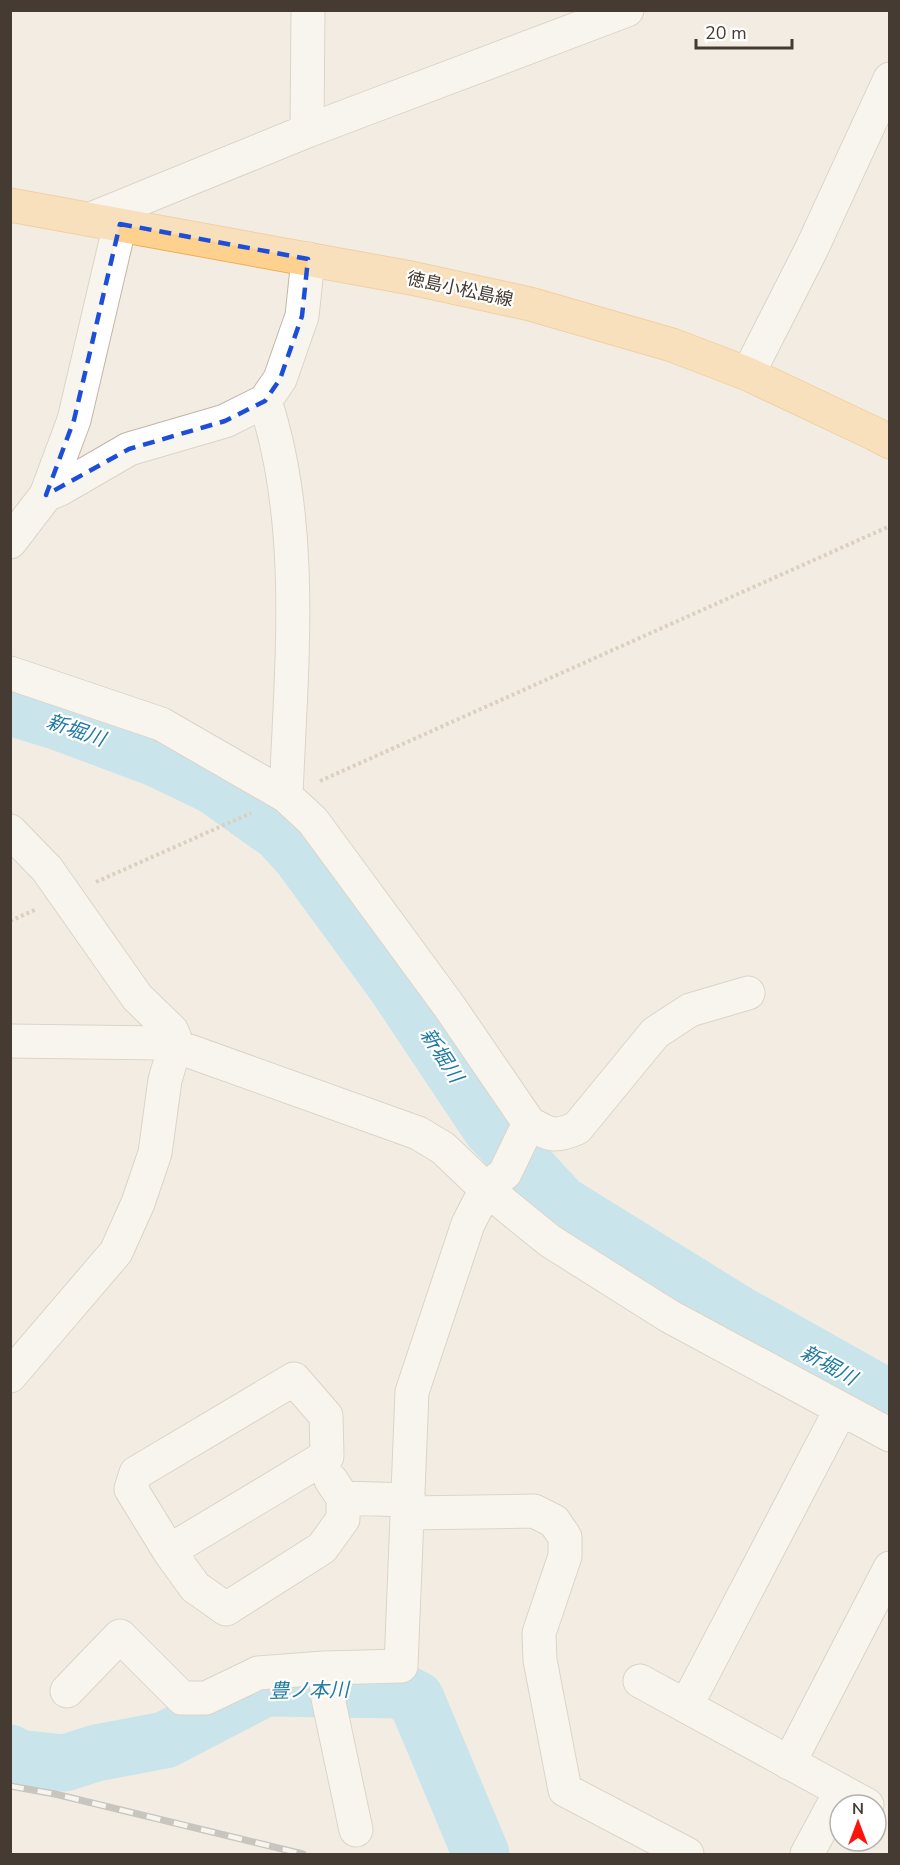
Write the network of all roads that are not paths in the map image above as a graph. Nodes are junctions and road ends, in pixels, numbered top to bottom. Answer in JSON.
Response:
{"nodes":[{"id":1,"x":308,"y":10,"type":"edge"},
{"id":2,"x":627,"y":10,"type":"edge"},
{"id":3,"x":890,"y":79,"type":"edge"},
{"id":4,"x":307,"y":131,"type":"junction"},
{"id":5,"x":10,"y":205,"type":"edge"},
{"id":6,"x":106,"y":222,"type":"junction"},
{"id":7,"x":308,"y":259,"type":"junction"},
{"id":8,"x":748,"y":374,"type":"junction"},
{"id":9,"x":265,"y":401,"type":"junction"},
{"id":10,"x":890,"y":442,"type":"edge"},
{"id":11,"x":46,"y":495,"type":"junction"},
{"id":12,"x":10,"y":542,"type":"edge"},
{"id":13,"x":10,"y":673,"type":"edge"},
{"id":14,"x":286,"y":796,"type":"junction"},
{"id":15,"x":10,"y":831,"type":"edge"},
{"id":16,"x":748,"y":993,"type":"dead end"},
{"id":17,"x":10,"y":1041,"type":"edge"},
{"id":18,"x":178,"y":1047,"type":"junction"},
{"id":19,"x":527,"y":1126,"type":"junction"},
{"id":20,"x":496,"y":1181,"type":"junction"},
{"id":21,"x":10,"y":1376,"type":"edge"},
{"id":22,"x":841,"y":1409,"type":"junction"},
{"id":23,"x":890,"y":1435,"type":"edge"},
{"id":24,"x":318,"y":1461,"type":"junction"},
{"id":25,"x":342,"y":1498,"type":"junction"},
{"id":26,"x":409,"y":1506,"type":"junction"},
{"id":27,"x":169,"y":1551,"type":"junction"},
{"id":28,"x":890,"y":1568,"type":"edge"},
{"id":29,"x":640,"y":1681,"type":"dead end"},
{"id":30,"x":326,"y":1683,"type":"junction"},
{"id":31,"x":67,"y":1691,"type":"dead end"},
{"id":32,"x":686,"y":1706,"type":"junction"},
{"id":33,"x":789,"y":1763,"type":"junction"},
{"id":34,"x":845,"y":1793,"type":"edge"},
{"id":35,"x":828,"y":1829,"type":"edge"},
{"id":36,"x":356,"y":1830,"type":"dead end"},
{"id":37,"x":687,"y":1854,"type":"edge"},
{"id":38,"x":807,"y":1854,"type":"edge"}],
"edges":[{"from":1,"to":4,"type":"street"},
{"from":2,"to":4,"type":"street"},
{"from":3,"to":8,"type":"street"},
{"from":4,"to":6,"type":"street"},
{"from":5,"to":6,"type":"main road","name":"徳島小松島線"},
{"from":6,"to":7,"type":"main road","name":"徳島小松島線"},
{"from":6,"to":11,"type":"street"},
{"from":7,"to":8,"type":"main road","name":"徳島小松島線"},
{"from":7,"to":9,"type":"street"},
{"from":8,"to":10,"type":"main road","name":"徳島小松島線"},
{"from":9,"to":11,"type":"street"},
{"from":9,"to":14,"type":"street"},
{"from":11,"to":12,"type":"street"},
{"from":13,"to":14,"type":"street"},
{"from":14,"to":19,"type":"street"},
{"from":15,"to":18,"type":"street"},
{"from":16,"to":19,"type":"street"},
{"from":17,"to":18,"type":"street"},
{"from":18,"to":20,"type":"street"},
{"from":18,"to":21,"type":"street"},
{"from":19,"to":20,"type":"street"},
{"from":20,"to":22,"type":"street"},
{"from":20,"to":26,"type":"street"},
{"from":22,"to":23,"type":"street"},
{"from":22,"to":32,"type":"street"},
{"from":24,"to":25,"type":"street"},
{"from":24,"to":27,"type":"street"},
{"from":24,"to":27,"type":"street"},
{"from":25,"to":26,"type":"street"},
{"from":25,"to":27,"type":"street"},
{"from":26,"to":30,"type":"street"},
{"from":26,"to":37,"type":"street"},
{"from":28,"to":33,"type":"street"},
{"from":29,"to":32,"type":"street"},
{"from":30,"to":31,"type":"street"},
{"from":30,"to":36,"type":"street"},
{"from":32,"to":33,"type":"street"},
{"from":33,"to":34,"type":"street"},
{"from":35,"to":38,"type":"street"}]}
